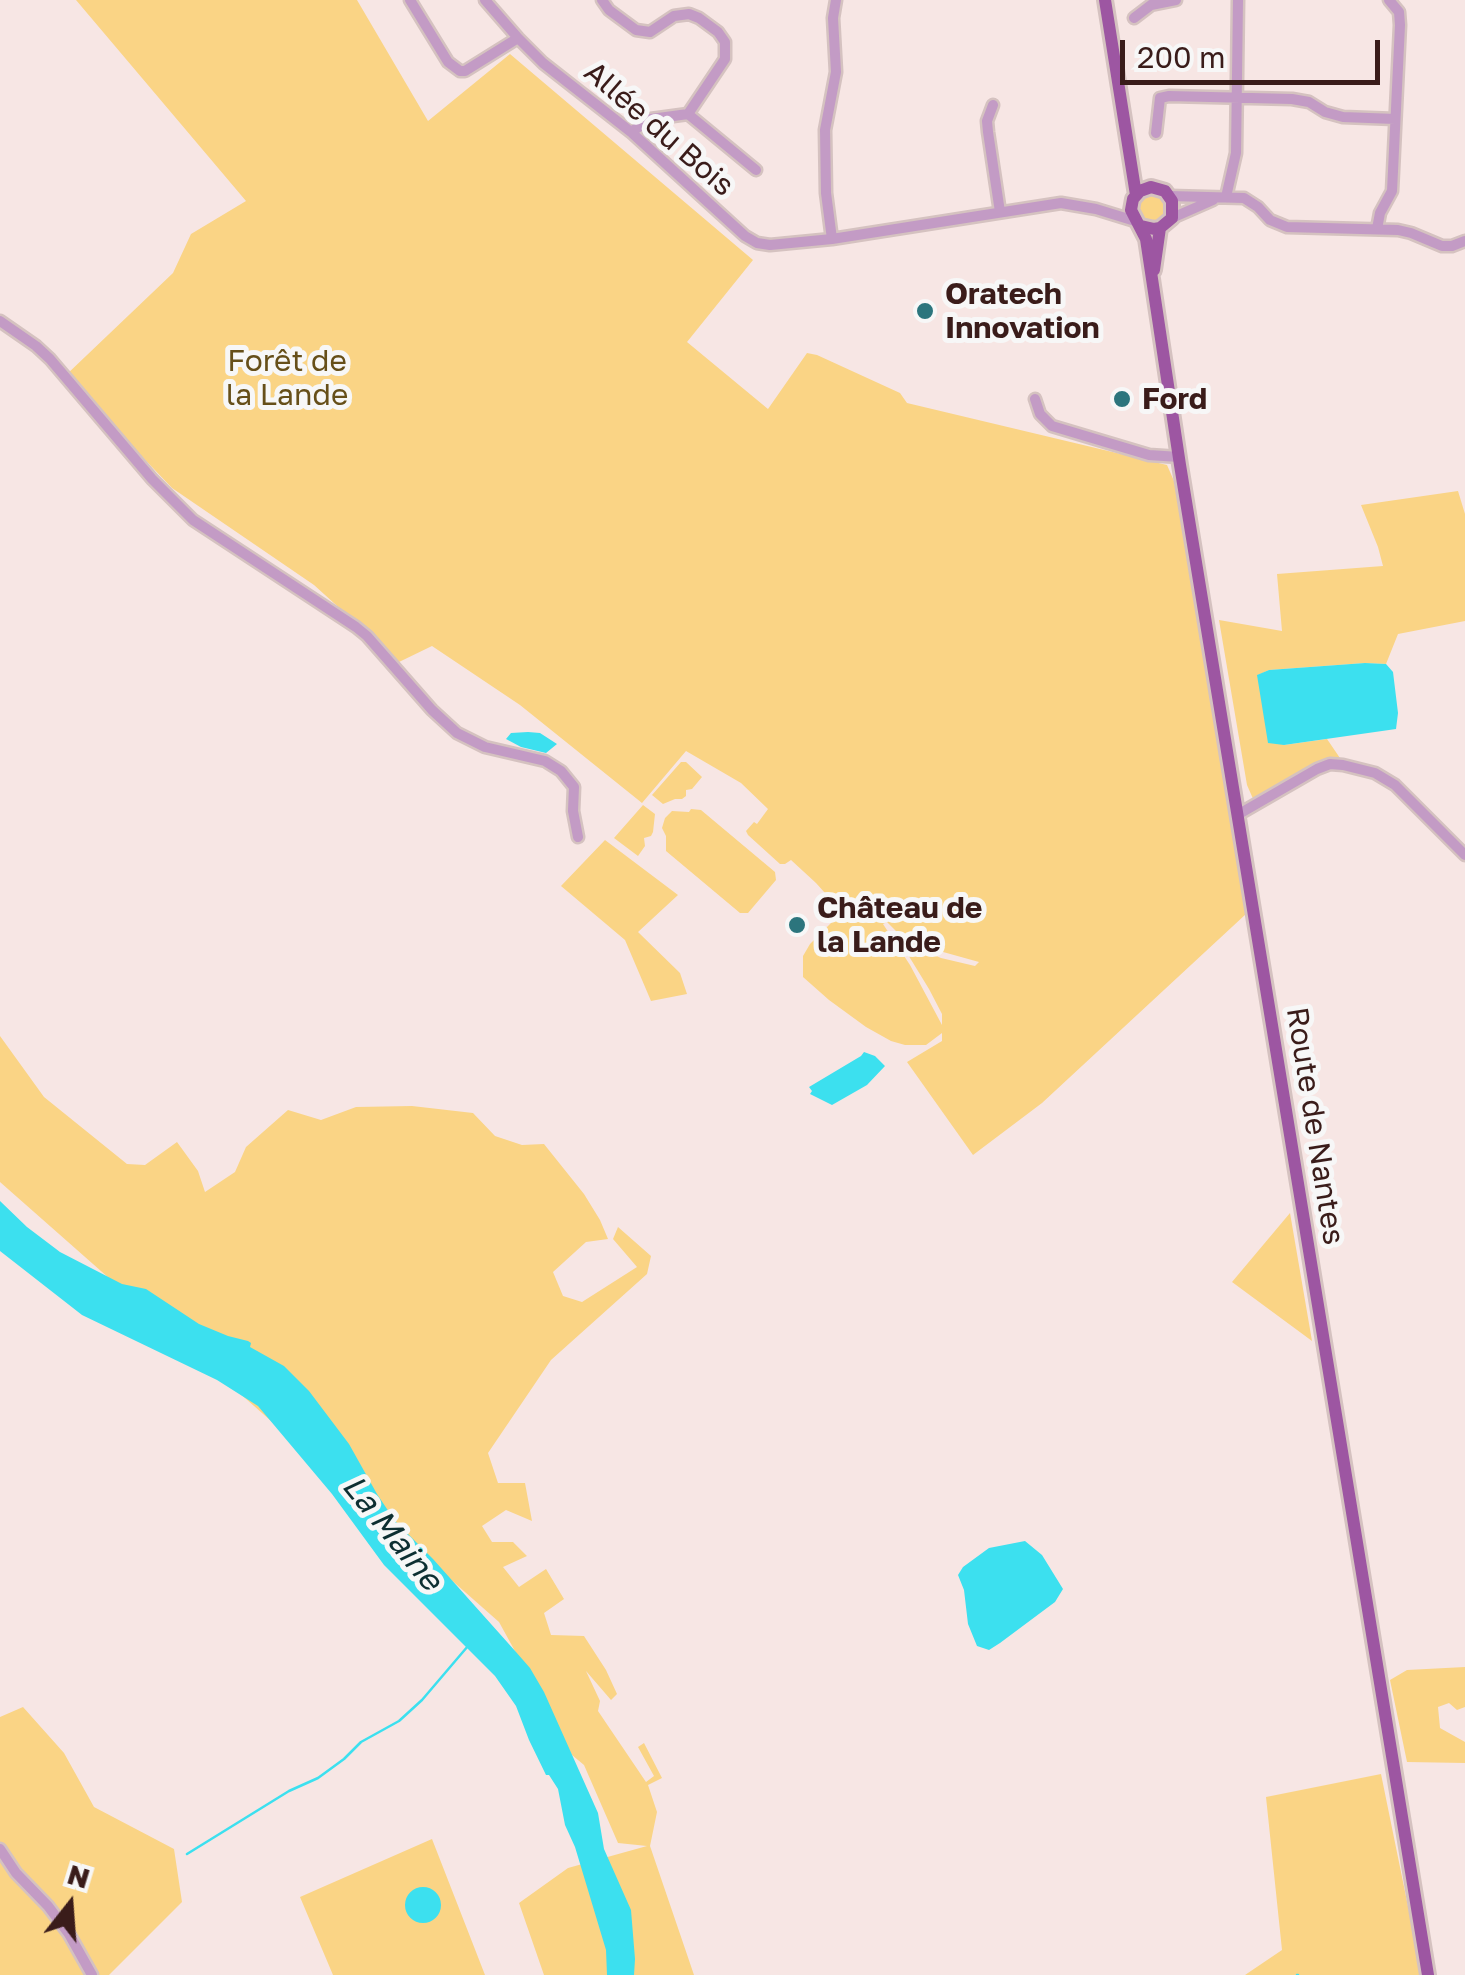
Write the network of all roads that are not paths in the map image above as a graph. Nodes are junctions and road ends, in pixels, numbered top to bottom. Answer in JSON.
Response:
{"nodes":[{"id":1,"x":410,"y":0,"type":"edge"},
{"id":2,"x":485,"y":0,"type":"edge"},
{"id":3,"x":602,"y":0,"type":"edge"},
{"id":4,"x":836,"y":0,"type":"edge"},
{"id":5,"x":1105,"y":0,"type":"edge"},
{"id":6,"x":1176,"y":0,"type":"edge"},
{"id":7,"x":1238,"y":0,"type":"edge"},
{"id":8,"x":1397,"y":2,"type":"edge"},
{"id":9,"x":1134,"y":18,"type":"dead end"},
{"id":10,"x":518,"y":38,"type":"junction"},
{"id":11,"x":1236,"y":98,"type":"junction"},
{"id":12,"x":993,"y":105,"type":"dead end"},
{"id":13,"x":688,"y":114,"type":"junction"},
{"id":14,"x":1395,"y":119,"type":"junction"},
{"id":15,"x":631,"y":132,"type":"junction"},
{"id":16,"x":1156,"y":133,"type":"dead end"},
{"id":17,"x":1130,"y":154,"type":"junction"},
{"id":18,"x":756,"y":170,"type":"dead end"},
{"id":19,"x":1151,"y":187,"type":"junction"},
{"id":20,"x":1170,"y":196,"type":"junction"},
{"id":21,"x":1222,"y":197,"type":"junction"},
{"id":22,"x":1134,"y":199,"type":"junction"},
{"id":23,"x":1096,"y":208,"type":"junction"},
{"id":24,"x":1000,"y":212,"type":"junction"},
{"id":25,"x":1138,"y":223,"type":"junction"},
{"id":26,"x":1166,"y":223,"type":"junction"},
{"id":27,"x":1376,"y":229,"type":"junction"},
{"id":28,"x":828,"y":239,"type":"junction"},
{"id":29,"x":1465,"y":242,"type":"edge"},
{"id":30,"x":1152,"y":284,"type":"junction"},
{"id":31,"x":0,"y":321,"type":"edge"},
{"id":32,"x":1034,"y":399,"type":"dead end"},
{"id":33,"x":1179,"y":457,"type":"junction"},
{"id":34,"x":1239,"y":814,"type":"junction"},
{"id":35,"x":578,"y":837,"type":"dead end"},
{"id":36,"x":1465,"y":856,"type":"edge"},
{"id":37,"x":0,"y":1849,"type":"edge"},
{"id":38,"x":92,"y":1975,"type":"edge"},
{"id":39,"x":1428,"y":1975,"type":"edge"}],
"edges":[{"from":1,"to":10,"type":"street"},
{"from":2,"to":10,"type":"street","name":"Allée du Bois"},
{"from":3,"to":13,"type":"street"},
{"from":4,"to":28,"type":"street"},
{"from":5,"to":17,"type":"main road"},
{"from":6,"to":9,"type":"street"},
{"from":7,"to":11,"type":"street"},
{"from":8,"to":14,"type":"street"},
{"from":10,"to":15,"type":"street","name":"Allée du Bois"},
{"from":11,"to":14,"type":"street"},
{"from":11,"to":16,"type":"street"},
{"from":11,"to":21,"type":"street"},
{"from":12,"to":24,"type":"street"},
{"from":13,"to":15,"type":"street"},
{"from":13,"to":18,"type":"street"},
{"from":14,"to":27,"type":"street"},
{"from":15,"to":28,"type":"street","name":"Allée du Bois"},
{"from":17,"to":19,"type":"main road"},
{"from":17,"to":22,"type":"main road"},
{"from":19,"to":20,"type":"main road"},
{"from":19,"to":22,"type":"main road"},
{"from":20,"to":21,"type":"street"},
{"from":20,"to":26,"type":"main road"},
{"from":21,"to":26,"type":"street"},
{"from":21,"to":27,"type":"street"},
{"from":22,"to":23,"type":"street"},
{"from":22,"to":25,"type":"main road"},
{"from":23,"to":24,"type":"street","name":"Allée du Bois"},
{"from":23,"to":25,"type":"street"},
{"from":24,"to":28,"type":"street","name":"Allée du Bois"},
{"from":25,"to":26,"type":"main road"},
{"from":25,"to":30,"type":"main road","name":"Route de Nantes"},
{"from":26,"to":30,"type":"main road","name":"Route de Nantes"},
{"from":27,"to":29,"type":"street"},
{"from":30,"to":33,"type":"main road","name":"Route de Nantes"},
{"from":31,"to":35,"type":"street"},
{"from":32,"to":33,"type":"street"},
{"from":33,"to":34,"type":"main road","name":"Route de Nantes"},
{"from":34,"to":36,"type":"street"},
{"from":34,"to":39,"type":"main road","name":"Route de Nantes"},
{"from":37,"to":38,"type":"street"}]}
